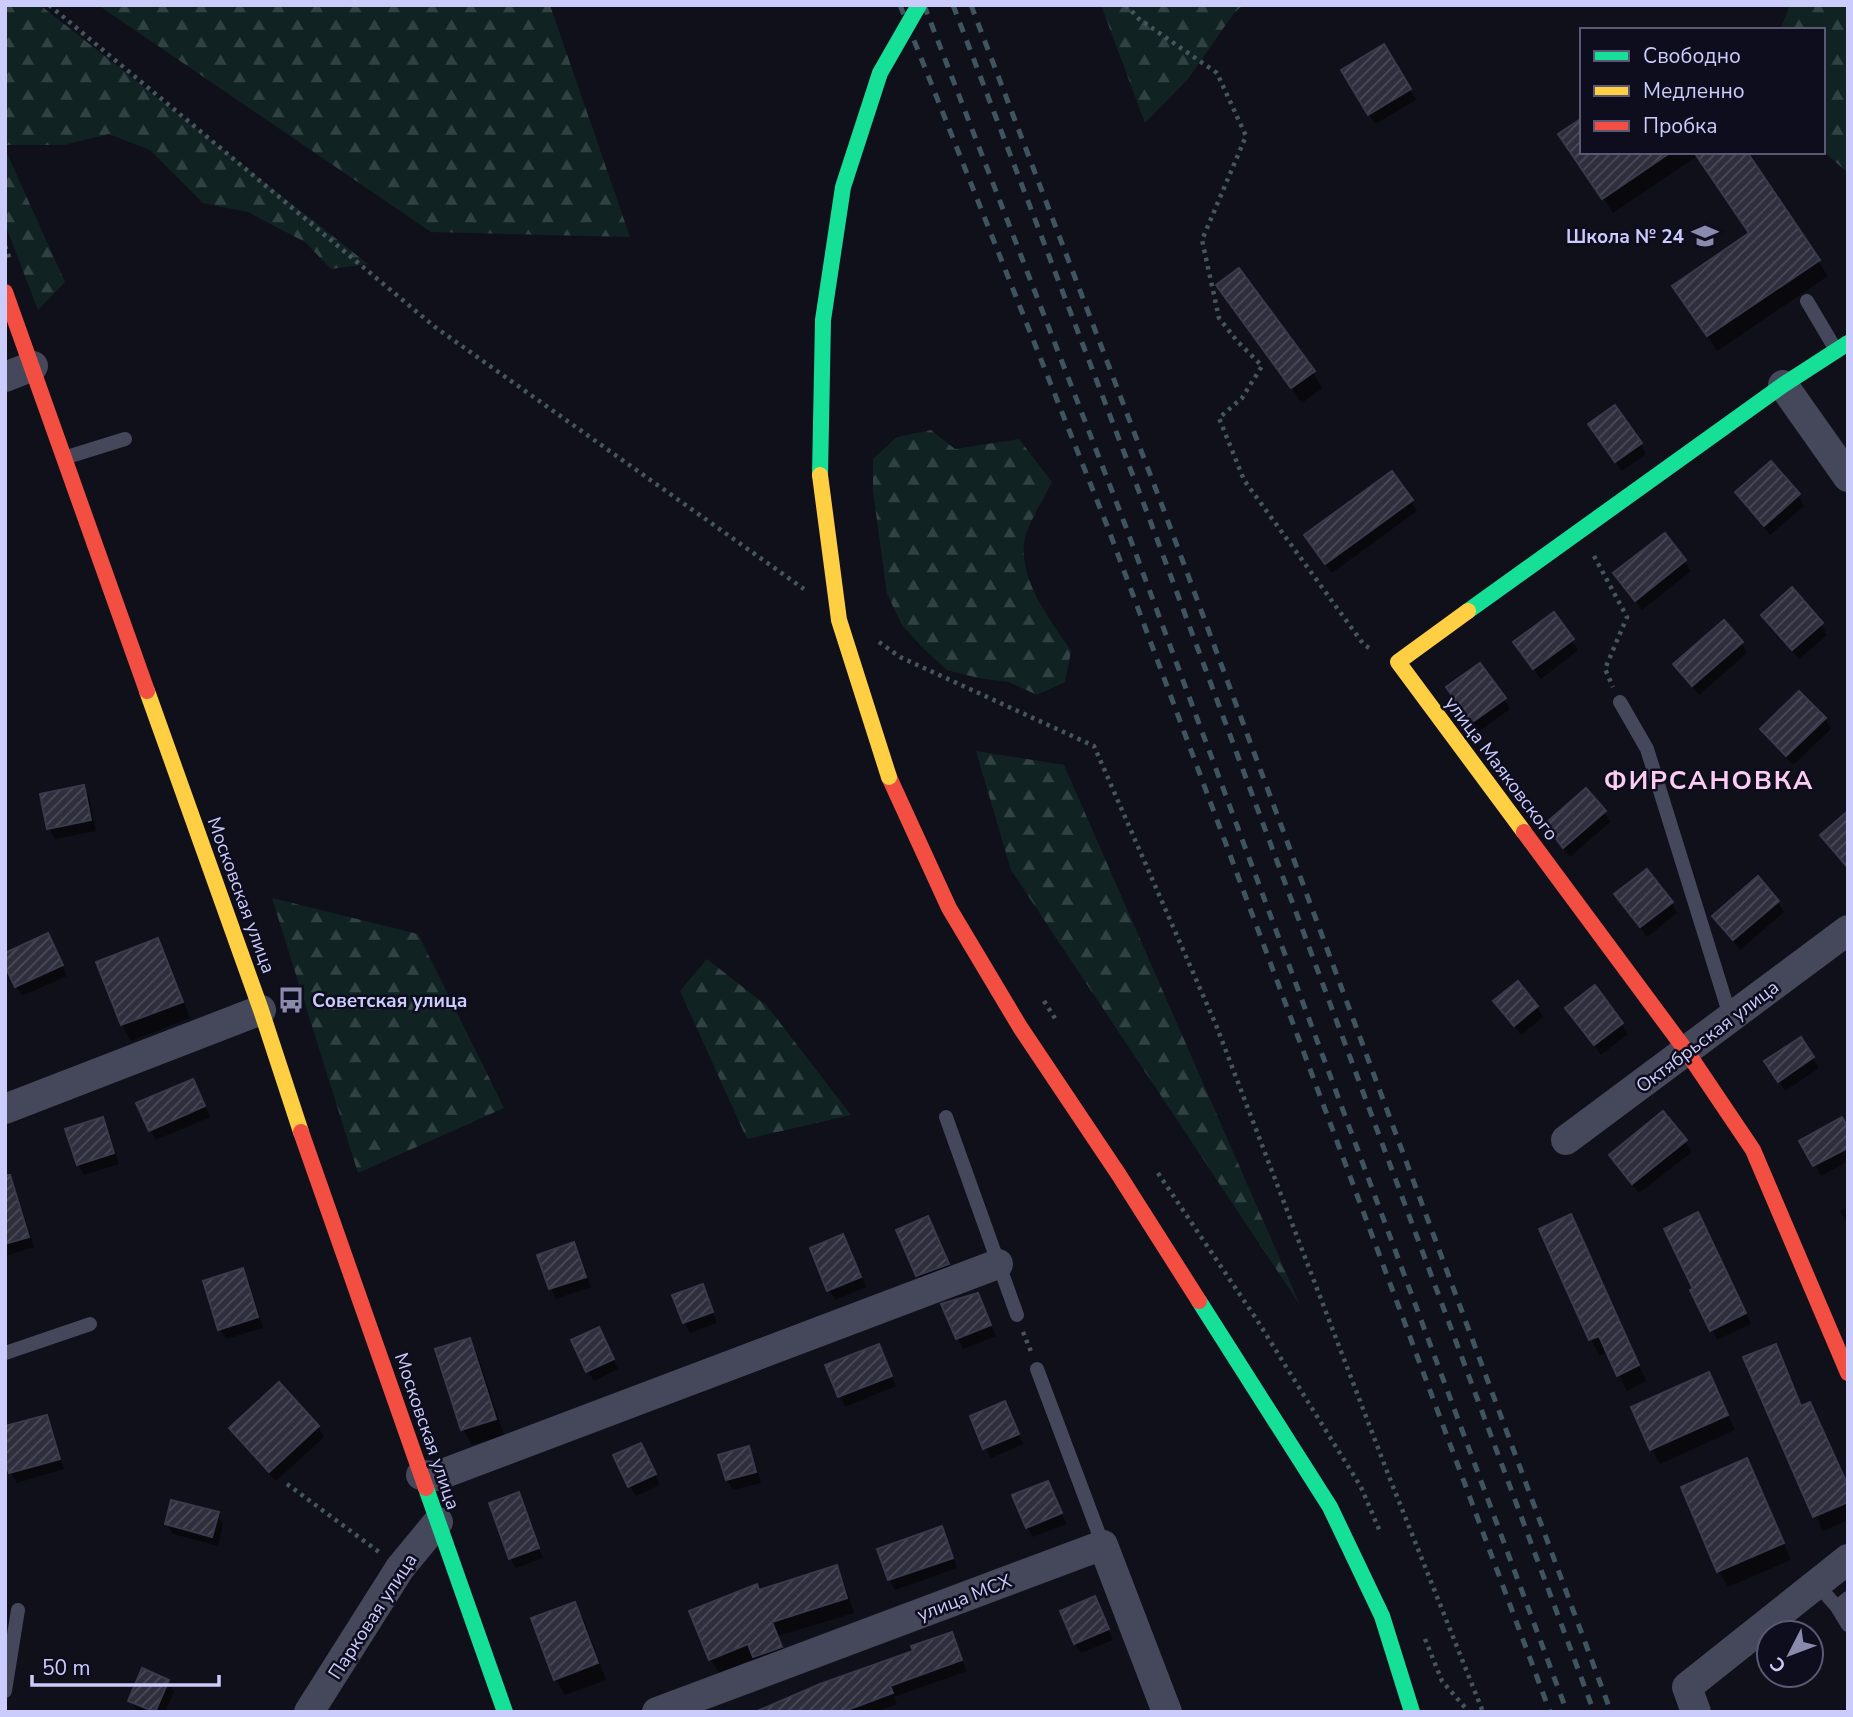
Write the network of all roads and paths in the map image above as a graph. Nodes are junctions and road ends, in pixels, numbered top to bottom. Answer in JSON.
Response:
{"nodes":[{"id":1,"x":919,"y":5,"type":"edge"},
{"id":2,"x":1126,"y":5,"type":"edge"},
{"id":3,"x":5,"y":292,"type":"edge"},
{"id":4,"x":1807,"y":301,"type":"dead end"},
{"id":5,"x":1842,"y":347,"type":"edge"},
{"id":6,"x":33,"y":366,"type":"junction"},
{"id":7,"x":5,"y":377,"type":"edge"},
{"id":8,"x":1783,"y":385,"type":"junction"},
{"id":9,"x":125,"y":439,"type":"dead end"},
{"id":10,"x":65,"y":457,"type":"junction"},
{"id":11,"x":1848,"y":477,"type":"edge"},
{"id":12,"x":1580,"y":531,"type":"junction"},
{"id":13,"x":1398,"y":662,"type":"junction"},
{"id":14,"x":1620,"y":702,"type":"joint"},
{"id":15,"x":1848,"y":930,"type":"edge"},
{"id":16,"x":261,"y":1010,"type":"junction"},
{"id":17,"x":1731,"y":1019,"type":"junction"},
{"id":18,"x":1687,"y":1052,"type":"junction"},
{"id":19,"x":5,"y":1109,"type":"edge"},
{"id":20,"x":946,"y":1117,"type":"dead end"},
{"id":21,"x":1566,"y":1140,"type":"dead end"},
{"id":22,"x":998,"y":1264,"type":"junction"},
{"id":23,"x":1017,"y":1315,"type":"joint"},
{"id":24,"x":90,"y":1324,"type":"dead end"},
{"id":25,"x":5,"y":1353,"type":"edge"},
{"id":26,"x":1038,"y":1369,"type":"joint"},
{"id":27,"x":1848,"y":1373,"type":"edge"},
{"id":28,"x":421,"y":1475,"type":"junction"},
{"id":29,"x":288,"y":1484,"type":"dead end"},
{"id":30,"x":438,"y":1522,"type":"junction"},
{"id":31,"x":1103,"y":1545,"type":"junction"},
{"id":32,"x":1848,"y":1559,"type":"edge"},
{"id":33,"x":400,"y":1568,"type":"junction"},
{"id":34,"x":1816,"y":1583,"type":"junction"},
{"id":35,"x":1843,"y":1603,"type":"edge"},
{"id":36,"x":18,"y":1610,"type":"dead end"},
{"id":37,"x":1848,"y":1625,"type":"edge"},
{"id":38,"x":5,"y":1690,"type":"edge"},
{"id":39,"x":1692,"y":1699,"type":"edge"},
{"id":40,"x":309,"y":1712,"type":"edge"},
{"id":41,"x":505,"y":1712,"type":"edge"},
{"id":42,"x":657,"y":1712,"type":"edge"},
{"id":43,"x":1167,"y":1712,"type":"edge"},
{"id":44,"x":1412,"y":1712,"type":"edge"}],
"edges":[{"from":1,"to":44,"type":"street","bridge":true},
{"from":2,"to":13,"type":"path"},
{"from":3,"to":6,"type":"street","name":"Московская улица"},
{"from":4,"to":5,"type":"lane"},
{"from":5,"to":8,"type":"street"},
{"from":6,"to":7,"type":"street"},
{"from":6,"to":10,"type":"street","name":"Московская улица"},
{"from":8,"to":11,"type":"street"},
{"from":8,"to":12,"type":"street"},
{"from":9,"to":10,"type":"lane"},
{"from":10,"to":16,"type":"street","name":"Московская улица"},
{"from":12,"to":13,"type":"street"},
{"from":12,"to":14,"type":"path"},
{"from":13,"to":18,"type":"street","name":"улица Маяковского"},
{"from":14,"to":17,"type":"lane"},
{"from":15,"to":17,"type":"street","name":"Октябрьская улица"},
{"from":16,"to":19,"type":"street"},
{"from":16,"to":28,"type":"street","name":"Московская улица"},
{"from":17,"to":18,"type":"street","name":"Октябрьская улица"},
{"from":18,"to":21,"type":"street","name":"Октябрьская улица"},
{"from":18,"to":27,"type":"street","name":"улица Маяковского"},
{"from":20,"to":22,"type":"lane"},
{"from":22,"to":23,"type":"lane"},
{"from":22,"to":28,"type":"street"},
{"from":23,"to":26,"type":"path"},
{"from":24,"to":25,"type":"lane"},
{"from":26,"to":31,"type":"lane"},
{"from":28,"to":30,"type":"street","name":"Московская улица"},
{"from":29,"to":33,"type":"path"},
{"from":30,"to":33,"type":"street","name":"Парковая улица"},
{"from":30,"to":41,"type":"street","name":"Московская улица"},
{"from":31,"to":42,"type":"street","name":"улица МСХ"},
{"from":31,"to":43,"type":"street"},
{"from":32,"to":34,"type":"street"},
{"from":33,"to":40,"type":"street","name":"Парковая улица"},
{"from":34,"to":35,"type":"lane"},
{"from":34,"to":39,"type":"street"},
{"from":35,"to":37,"type":"lane"},
{"from":36,"to":38,"type":"lane"}]}
